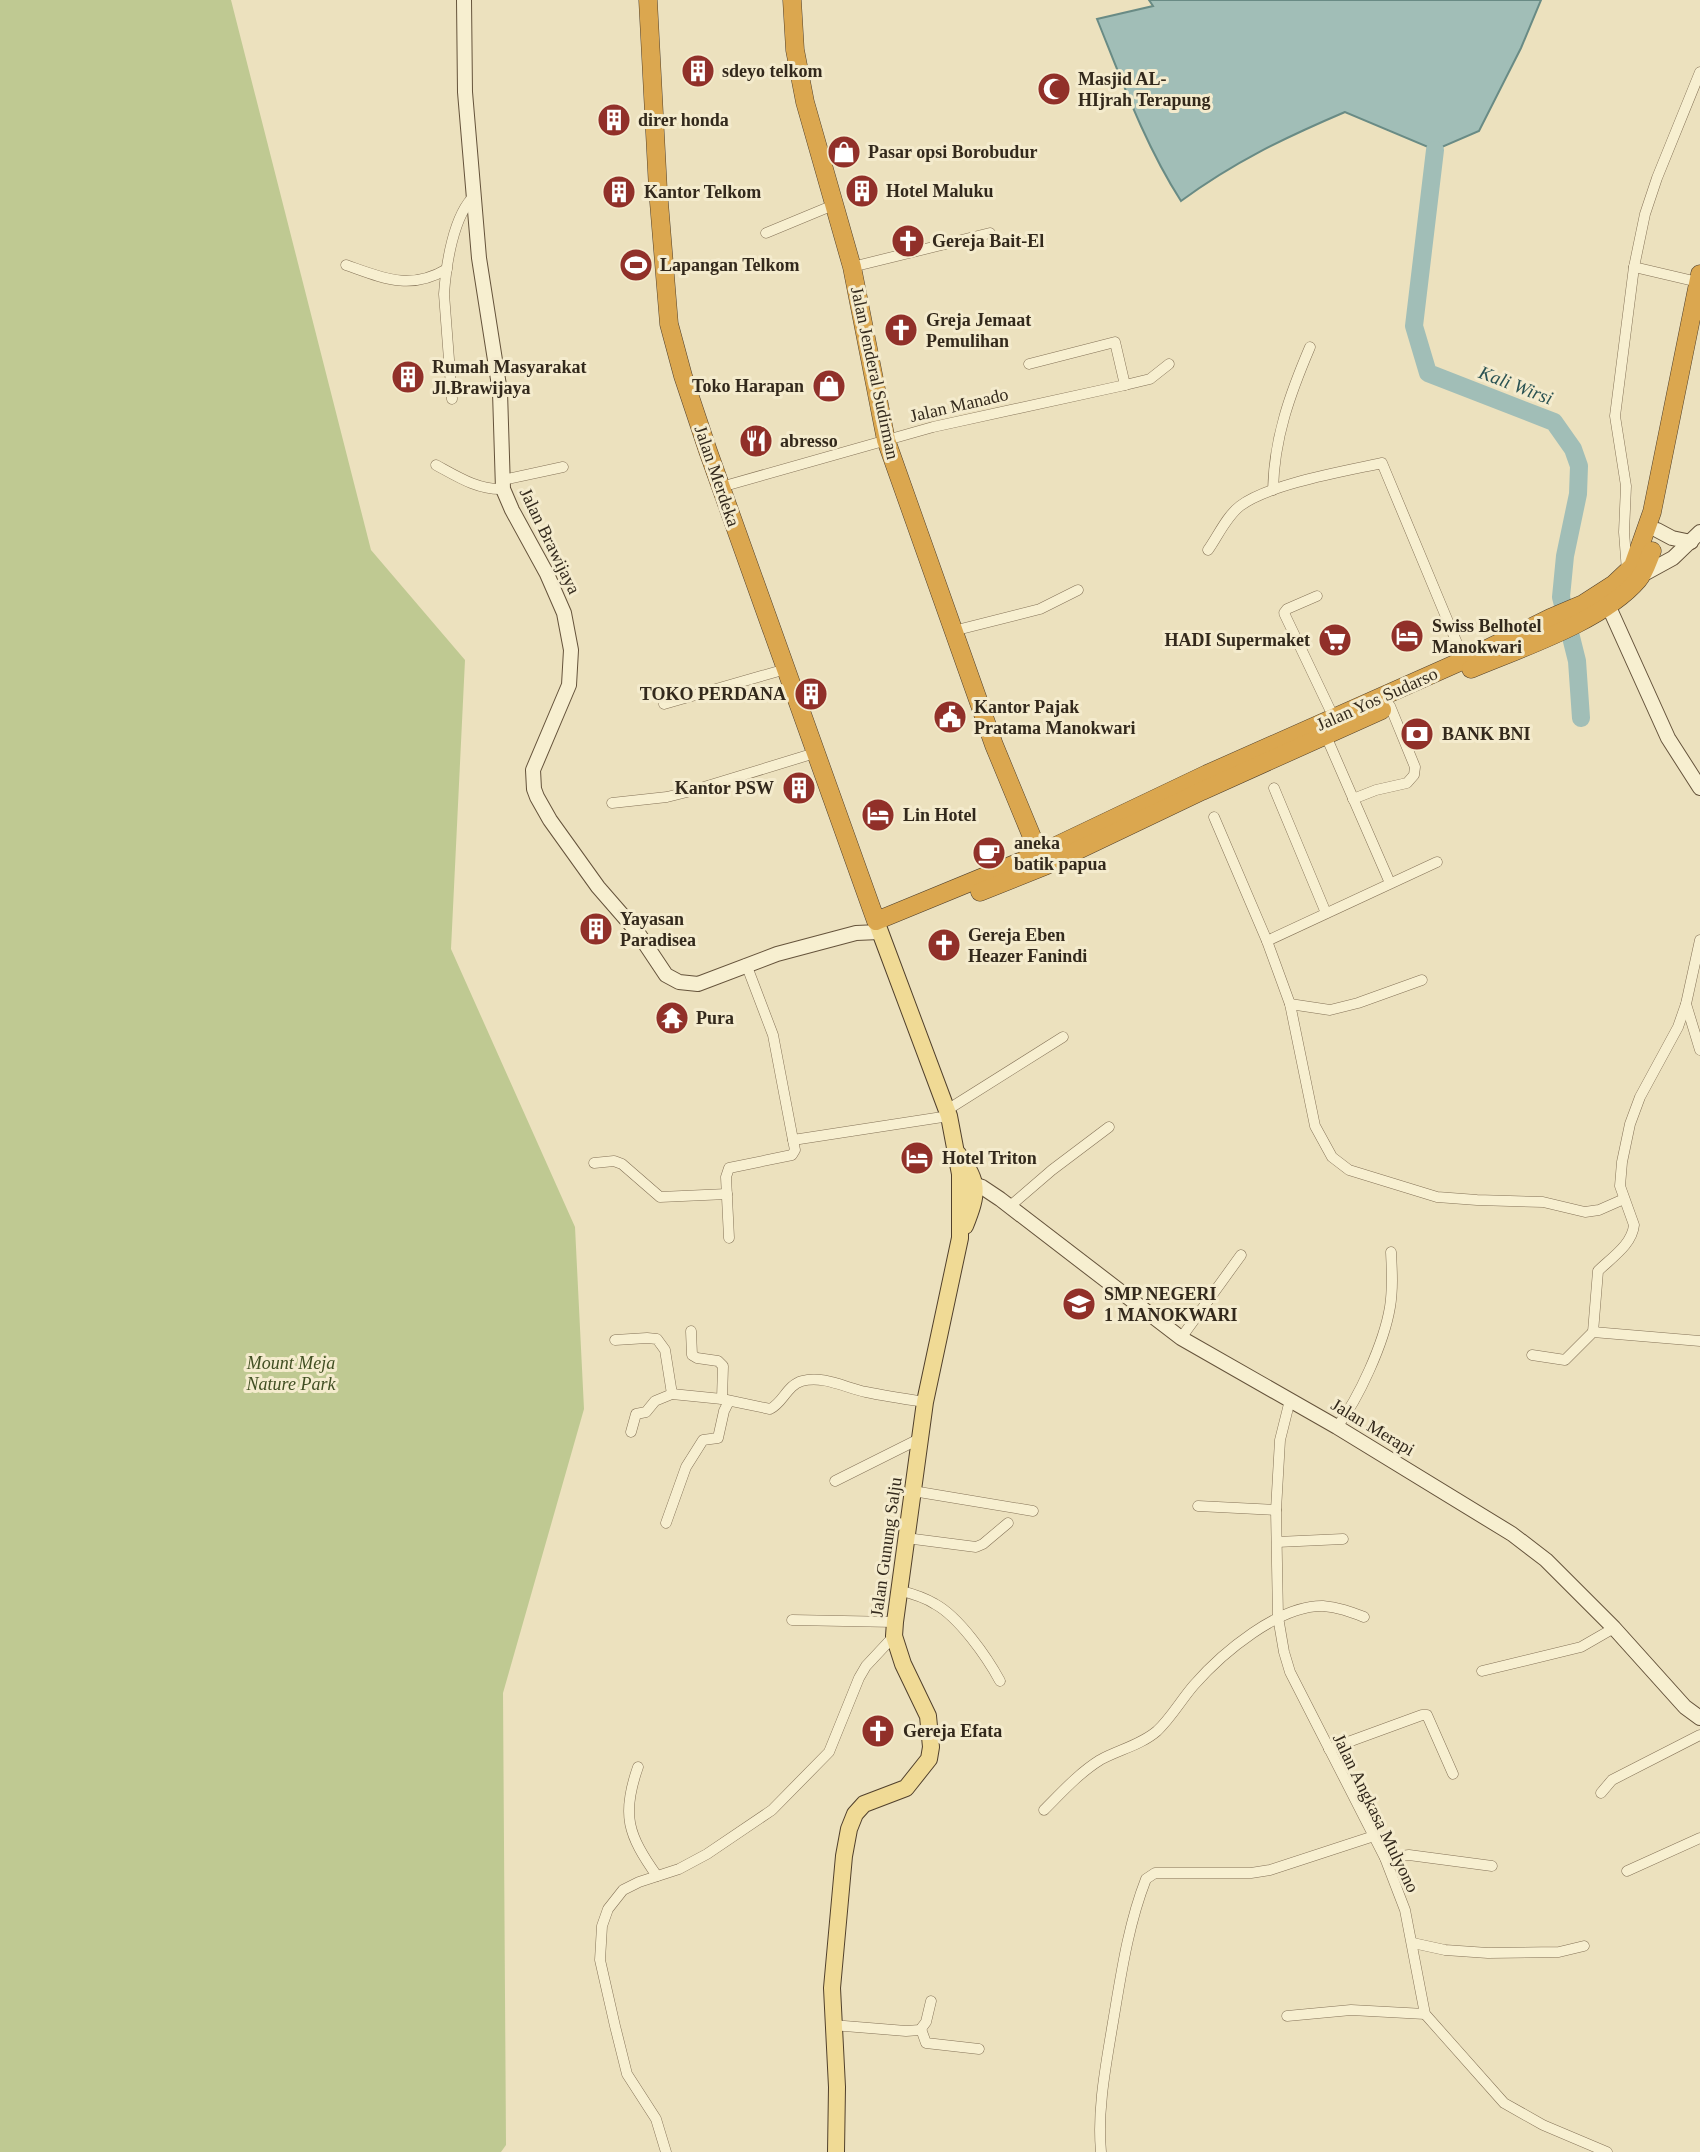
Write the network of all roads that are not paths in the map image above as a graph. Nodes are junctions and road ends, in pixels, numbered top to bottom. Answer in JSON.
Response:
{"nodes":[{"id":1,"x":464,"y":0,"type":"edge"},
{"id":2,"x":648,"y":0,"type":"edge"},
{"id":3,"x":792,"y":0,"type":"edge"},
{"id":4,"x":1700,"y":72,"type":"edge"},
{"id":5,"x":475,"y":195,"type":"junction"},
{"id":6,"x":836,"y":204,"type":"junction"},
{"id":7,"x":766,"y":233,"type":"dead end"},
{"id":8,"x":990,"y":233,"type":"dead end"},
{"id":9,"x":345,"y":265,"type":"dead end"},
{"id":10,"x":852,"y":267,"type":"junction"},
{"id":11,"x":1634,"y":267,"type":"junction"},
{"id":12,"x":447,"y":269,"type":"junction"},
{"id":13,"x":1699,"y":278,"type":"edge"},
{"id":14,"x":1700,"y":325,"type":"edge"},
{"id":15,"x":1310,"y":347,"type":"dead end"},
{"id":16,"x":1029,"y":364,"type":"dead end"},
{"id":17,"x":1169,"y":364,"type":"dead end"},
{"id":18,"x":1685,"y":374,"type":"junction"},
{"id":19,"x":1125,"y":385,"type":"junction"},
{"id":20,"x":452,"y":399,"type":"dead end"},
{"id":21,"x":886,"y":440,"type":"junction"},
{"id":22,"x":436,"y":466,"type":"dead end"},
{"id":23,"x":563,"y":467,"type":"dead end"},
{"id":24,"x":503,"y":484,"type":"junction"},
{"id":25,"x":721,"y":487,"type":"junction"},
{"id":26,"x":1273,"y":490,"type":"junction"},
{"id":27,"x":1657,"y":530,"type":"junction"},
{"id":28,"x":1696,"y":537,"type":"edge"},
{"id":29,"x":1208,"y":550,"type":"dead end"},
{"id":30,"x":1635,"y":573,"type":"junction"},
{"id":31,"x":1078,"y":590,"type":"dead end"},
{"id":32,"x":1317,"y":596,"type":"dead end"},
{"id":33,"x":1608,"y":605,"type":"junction"},
{"id":34,"x":1585,"y":611,"type":"junction"},
{"id":35,"x":1553,"y":625,"type":"junction"},
{"id":36,"x":953,"y":631,"type":"junction"},
{"id":37,"x":1464,"y":660,"type":"junction"},
{"id":38,"x":786,"y":669,"type":"junction"},
{"id":39,"x":664,"y":704,"type":"dead end"},
{"id":40,"x":1390,"y":706,"type":"junction"},
{"id":41,"x":1334,"y":718,"type":"junction"},
{"id":42,"x":1326,"y":736,"type":"junction"},
{"id":43,"x":816,"y":753,"type":"junction"},
{"id":44,"x":1239,"y":767,"type":"junction"},
{"id":45,"x":1274,"y":788,"type":"dead end"},
{"id":46,"x":1700,"y":788,"type":"edge"},
{"id":47,"x":1353,"y":799,"type":"junction"},
{"id":48,"x":612,"y":803,"type":"dead end"},
{"id":49,"x":1214,"y":817,"type":"dead end"},
{"id":50,"x":1039,"y":854,"type":"junction"},
{"id":51,"x":1437,"y":862,"type":"dead end"},
{"id":52,"x":1390,"y":883,"type":"junction"},
{"id":53,"x":1326,"y":913,"type":"junction"},
{"id":54,"x":877,"y":927,"type":"junction"},
{"id":55,"x":1700,"y":940,"type":"edge"},
{"id":56,"x":1267,"y":941,"type":"junction"},
{"id":57,"x":1698,"y":954,"type":"edge"},
{"id":58,"x":746,"y":964,"type":"junction"},
{"id":59,"x":1422,"y":981,"type":"dead end"},
{"id":60,"x":1290,"y":1003,"type":"junction"},
{"id":61,"x":1686,"y":1003,"type":"junction"},
{"id":62,"x":1063,"y":1037,"type":"dead end"},
{"id":63,"x":1700,"y":1050,"type":"edge"},
{"id":64,"x":948,"y":1113,"type":"junction"},
{"id":65,"x":1109,"y":1128,"type":"dead end"},
{"id":66,"x":793,"y":1140,"type":"junction"},
{"id":67,"x":594,"y":1163,"type":"dead end"},
{"id":68,"x":968,"y":1189,"type":"junction"},
{"id":69,"x":727,"y":1195,"type":"junction"},
{"id":70,"x":1624,"y":1199,"type":"junction"},
{"id":71,"x":1004,"y":1203,"type":"junction"},
{"id":72,"x":729,"y":1238,"type":"dead end"},
{"id":73,"x":1391,"y":1252,"type":"dead end"},
{"id":74,"x":1241,"y":1255,"type":"dead end"},
{"id":75,"x":691,"y":1331,"type":"dead end"},
{"id":76,"x":1593,"y":1332,"type":"junction"},
{"id":77,"x":1181,"y":1338,"type":"junction"},
{"id":78,"x":615,"y":1340,"type":"dead end"},
{"id":79,"x":1700,"y":1341,"type":"edge"},
{"id":80,"x":1532,"y":1355,"type":"dead end"},
{"id":81,"x":672,"y":1394,"type":"junction"},
{"id":82,"x":725,"y":1400,"type":"junction"},
{"id":83,"x":1290,"y":1400,"type":"junction"},
{"id":84,"x":925,"y":1402,"type":"junction"},
{"id":85,"x":1338,"y":1427,"type":"junction"},
{"id":86,"x":631,"y":1432,"type":"dead end"},
{"id":87,"x":920,"y":1438,"type":"junction"},
{"id":88,"x":835,"y":1481,"type":"dead end"},
{"id":89,"x":913,"y":1491,"type":"junction"},
{"id":90,"x":1198,"y":1506,"type":"dead end"},
{"id":91,"x":1276,"y":1510,"type":"junction"},
{"id":92,"x":1033,"y":1511,"type":"dead end"},
{"id":93,"x":666,"y":1523,"type":"dead end"},
{"id":94,"x":1007,"y":1523,"type":"dead end"},
{"id":95,"x":906,"y":1538,"type":"junction"},
{"id":96,"x":1343,"y":1539,"type":"dead end"},
{"id":97,"x":1278,"y":1542,"type":"junction"},
{"id":98,"x":898,"y":1590,"type":"junction"},
{"id":99,"x":1278,"y":1617,"type":"junction"},
{"id":100,"x":1364,"y":1617,"type":"dead end"},
{"id":101,"x":792,"y":1620,"type":"dead end"},
{"id":102,"x":1614,"y":1628,"type":"junction"},
{"id":103,"x":894,"y":1629,"type":"junction"},
{"id":104,"x":1482,"y":1671,"type":"dead end"},
{"id":105,"x":1000,"y":1681,"type":"dead end"},
{"id":106,"x":1700,"y":1718,"type":"edge"},
{"id":107,"x":1700,"y":1735,"type":"edge"},
{"id":108,"x":1329,"y":1749,"type":"junction"},
{"id":109,"x":638,"y":1767,"type":"dead end"},
{"id":110,"x":1453,"y":1774,"type":"dead end"},
{"id":111,"x":1601,"y":1793,"type":"dead end"},
{"id":112,"x":1044,"y":1810,"type":"dead end"},
{"id":113,"x":1374,"y":1836,"type":"junction"},
{"id":114,"x":1700,"y":1838,"type":"edge"},
{"id":115,"x":1385,"y":1858,"type":"junction"},
{"id":116,"x":1492,"y":1866,"type":"dead end"},
{"id":117,"x":1627,"y":1871,"type":"dead end"},
{"id":118,"x":657,"y":1876,"type":"junction"},
{"id":119,"x":1413,"y":1943,"type":"junction"},
{"id":120,"x":1584,"y":1946,"type":"dead end"},
{"id":121,"x":930,"y":2001,"type":"dead end"},
{"id":122,"x":1426,"y":2014,"type":"junction"},
{"id":123,"x":1287,"y":2016,"type":"dead end"},
{"id":124,"x":832,"y":2025,"type":"junction"},
{"id":125,"x":921,"y":2029,"type":"junction"},
{"id":126,"x":979,"y":2049,"type":"dead end"},
{"id":127,"x":666,"y":2152,"type":"edge"},
{"id":128,"x":836,"y":2152,"type":"edge"},
{"id":129,"x":1101,"y":2152,"type":"edge"},
{"id":130,"x":1606,"y":2152,"type":"edge"}],
"edges":[{"from":1,"to":5,"type":"street","name":"Jalan Brawijaya"},
{"from":2,"to":25,"type":"highway","name":"Jalan Merdeka"},
{"from":3,"to":6,"type":"highway","name":"Jalan Jenderal Sudirman"},
{"from":4,"to":11,"type":"street"},
{"from":5,"to":12,"type":"street"},
{"from":5,"to":24,"type":"street","name":"Jalan Brawijaya"},
{"from":6,"to":7,"type":"street"},
{"from":6,"to":10,"type":"highway","name":"Jalan Jenderal Sudirman"},
{"from":8,"to":10,"type":"street"},
{"from":9,"to":12,"type":"street"},
{"from":10,"to":21,"type":"highway","name":"Jalan Jenderal Sudirman"},
{"from":11,"to":13,"type":"street"},
{"from":11,"to":30,"type":"street"},
{"from":12,"to":20,"type":"street"},
{"from":13,"to":18,"type":"highway","name":"Jalan Yos Sudarso"},
{"from":14,"to":18,"type":"highway","name":"Jalan Yos Sudarso"},
{"from":15,"to":26,"type":"street"},
{"from":16,"to":19,"type":"street"},
{"from":17,"to":19,"type":"street","name":"Jalan Manado"},
{"from":18,"to":27,"type":"highway","name":"Jalan Yos Sudarso"},
{"from":18,"to":30,"type":"highway","name":"Jalan Yos Sudarso"},
{"from":19,"to":21,"type":"street","name":"Jalan Manado"},
{"from":21,"to":25,"type":"street","name":"Jalan Manado"},
{"from":21,"to":36,"type":"highway","name":"Jalan Jenderal Sudirman"},
{"from":22,"to":24,"type":"street"},
{"from":23,"to":24,"type":"street"},
{"from":24,"to":58,"type":"street","name":"Jalan Brawijaya"},
{"from":25,"to":38,"type":"highway","name":"Jalan Merdeka"},
{"from":26,"to":29,"type":"street"},
{"from":26,"to":37,"type":"street"},
{"from":27,"to":28,"type":"street"},
{"from":27,"to":30,"type":"highway","name":"Jalan Yos Sudarso"},
{"from":28,"to":30,"type":"street"},
{"from":30,"to":33,"type":"highway","name":"Jalan Yos Sudarso"},
{"from":30,"to":34,"type":"highway","name":"Jalan Yos Sudarso"},
{"from":31,"to":36,"type":"street"},
{"from":32,"to":41,"type":"street"},
{"from":33,"to":34,"type":"highway","name":"Jalan Yos Sudarso"},
{"from":33,"to":46,"type":"street"},
{"from":34,"to":35,"type":"highway","name":"Jalan Yos Sudarso"},
{"from":35,"to":37,"type":"highway","name":"Jalan Yos Sudarso"},
{"from":35,"to":40,"type":"highway","name":"Jalan Yos Sudarso"},
{"from":36,"to":50,"type":"highway","name":"Jalan Jenderal Sudirman"},
{"from":37,"to":41,"type":"highway","name":"Jalan Yos Sudarso"},
{"from":38,"to":39,"type":"street"},
{"from":38,"to":43,"type":"highway","name":"Jalan Merdeka"},
{"from":40,"to":42,"type":"highway","name":"Jalan Yos Sudarso"},
{"from":40,"to":47,"type":"street"},
{"from":41,"to":44,"type":"highway","name":"Jalan Yos Sudarso"},
{"from":42,"to":44,"type":"highway","name":"Jalan Yos Sudarso"},
{"from":42,"to":47,"type":"street"},
{"from":43,"to":48,"type":"street"},
{"from":43,"to":54,"type":"highway","name":"Jalan Merdeka"},
{"from":44,"to":50,"type":"highway","name":"Jalan Yos Sudarso"},
{"from":44,"to":54,"type":"highway","name":"Jalan Yos Sudarso"},
{"from":45,"to":53,"type":"street"},
{"from":47,"to":52,"type":"street"},
{"from":49,"to":56,"type":"street"},
{"from":50,"to":54,"type":"highway","name":"Jalan Yos Sudarso"},
{"from":51,"to":52,"type":"street"},
{"from":52,"to":53,"type":"street"},
{"from":53,"to":56,"type":"street"},
{"from":54,"to":58,"type":"street","name":"Jalan Brawijaya"},
{"from":54,"to":64,"type":"main road"},
{"from":55,"to":57,"type":"street"},
{"from":56,"to":60,"type":"street"},
{"from":57,"to":61,"type":"street"},
{"from":58,"to":66,"type":"street"},
{"from":59,"to":60,"type":"street"},
{"from":60,"to":70,"type":"street"},
{"from":61,"to":63,"type":"street"},
{"from":61,"to":70,"type":"street"},
{"from":62,"to":64,"type":"street"},
{"from":64,"to":66,"type":"street"},
{"from":64,"to":68,"type":"main road"},
{"from":65,"to":71,"type":"street"},
{"from":66,"to":69,"type":"street"},
{"from":67,"to":69,"type":"street"},
{"from":68,"to":71,"type":"street","name":"Jalan Merapi"},
{"from":68,"to":84,"type":"main road","name":"Jalan Gunung Salju"},
{"from":69,"to":72,"type":"street"},
{"from":70,"to":76,"type":"street"},
{"from":71,"to":77,"type":"street","name":"Jalan Merapi"},
{"from":73,"to":85,"type":"street"},
{"from":74,"to":77,"type":"street"},
{"from":75,"to":82,"type":"street"},
{"from":76,"to":79,"type":"street"},
{"from":76,"to":80,"type":"street"},
{"from":77,"to":83,"type":"street","name":"Jalan Merapi"},
{"from":78,"to":81,"type":"street"},
{"from":81,"to":82,"type":"street"},
{"from":81,"to":86,"type":"street"},
{"from":82,"to":84,"type":"street"},
{"from":82,"to":93,"type":"street"},
{"from":83,"to":85,"type":"street","name":"Jalan Merapi"},
{"from":83,"to":91,"type":"street","name":"Jalan Angkasa Mulyono"},
{"from":84,"to":87,"type":"main road","name":"Jalan Gunung Salju"},
{"from":85,"to":102,"type":"street","name":"Jalan Merapi"},
{"from":87,"to":88,"type":"street"},
{"from":87,"to":89,"type":"main road","name":"Jalan Gunung Salju"},
{"from":89,"to":92,"type":"street"},
{"from":89,"to":95,"type":"main road","name":"Jalan Gunung Salju"},
{"from":90,"to":91,"type":"street"},
{"from":91,"to":97,"type":"street","name":"Jalan Angkasa Mulyono"},
{"from":94,"to":95,"type":"street"},
{"from":95,"to":98,"type":"main road","name":"Jalan Gunung Salju"},
{"from":96,"to":97,"type":"street"},
{"from":97,"to":99,"type":"street","name":"Jalan Angkasa Mulyono"},
{"from":98,"to":103,"type":"main road","name":"Jalan Gunung Salju"},
{"from":98,"to":105,"type":"street"},
{"from":99,"to":100,"type":"street"},
{"from":99,"to":108,"type":"street","name":"Jalan Angkasa Mulyono"},
{"from":99,"to":112,"type":"street"},
{"from":101,"to":103,"type":"street"},
{"from":102,"to":104,"type":"street"},
{"from":102,"to":106,"type":"street","name":"Jalan Merapi"},
{"from":103,"to":118,"type":"street"},
{"from":103,"to":124,"type":"main road","name":"Jalan Gunung Salju"},
{"from":107,"to":111,"type":"street"},
{"from":108,"to":110,"type":"street"},
{"from":108,"to":113,"type":"street","name":"Jalan Angkasa Mulyono"},
{"from":109,"to":118,"type":"street"},
{"from":113,"to":115,"type":"street","name":"Jalan Angkasa Mulyono"},
{"from":113,"to":129,"type":"street"},
{"from":114,"to":117,"type":"street"},
{"from":115,"to":116,"type":"street"},
{"from":115,"to":119,"type":"street","name":"Jalan Angkasa Mulyono"},
{"from":118,"to":127,"type":"street"},
{"from":119,"to":120,"type":"street"},
{"from":119,"to":122,"type":"street","name":"Jalan Angkasa Mulyono"},
{"from":121,"to":125,"type":"street"},
{"from":122,"to":123,"type":"street"},
{"from":122,"to":130,"type":"street"},
{"from":124,"to":125,"type":"street"},
{"from":124,"to":128,"type":"main road","name":"Jalan Gunung Salju"},
{"from":125,"to":126,"type":"street"}]}
